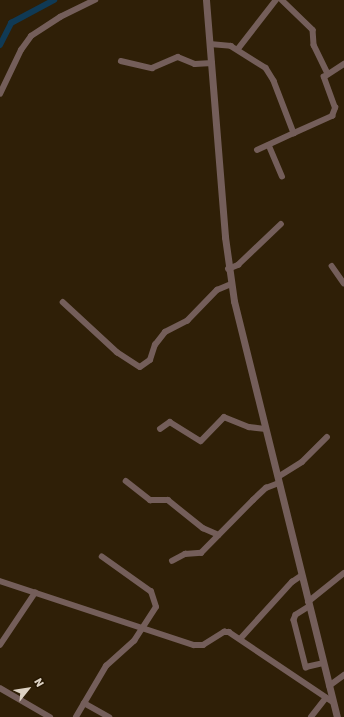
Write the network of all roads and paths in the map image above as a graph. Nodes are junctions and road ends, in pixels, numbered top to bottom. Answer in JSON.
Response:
{"nodes":[{"id":1,"x":96,"y":0,"type":"edge"},
{"id":2,"x":206,"y":0,"type":"edge"},
{"id":3,"x":276,"y":0,"type":"edge"},
{"id":4,"x":282,"y":0,"type":"edge"},
{"id":5,"x":210,"y":44,"type":"junction"},
{"id":6,"x":238,"y":49,"type":"junction"},
{"id":7,"x":121,"y":61,"type":"dead end"},
{"id":8,"x":212,"y":63,"type":"junction"},
{"id":9,"x":344,"y":64,"type":"edge"},
{"id":10,"x":328,"y":74,"type":"junction"},
{"id":11,"x":0,"y":94,"type":"edge"},
{"id":12,"x":294,"y":133,"type":"junction"},
{"id":13,"x":269,"y":146,"type":"junction"},
{"id":14,"x":257,"y":150,"type":"dead end"},
{"id":15,"x":282,"y":176,"type":"dead end"},
{"id":16,"x":281,"y":224,"type":"dead end"},
{"id":17,"x":332,"y":266,"type":"dead end"},
{"id":18,"x":228,"y":269,"type":"junction"},
{"id":19,"x":344,"y":283,"type":"edge"},
{"id":20,"x":231,"y":284,"type":"junction"},
{"id":21,"x":63,"y":302,"type":"dead end"},
{"id":22,"x":160,"y":428,"type":"dead end"},
{"id":23,"x":266,"y":429,"type":"junction"},
{"id":24,"x":327,"y":437,"type":"dead end"},
{"id":25,"x":278,"y":480,"type":"junction"},
{"id":26,"x":126,"y":481,"type":"dead end"},
{"id":27,"x":219,"y":535,"type":"junction"},
{"id":28,"x":102,"y":557,"type":"dead end"},
{"id":29,"x":172,"y":561,"type":"dead end"},
{"id":30,"x":344,"y":573,"type":"edge"},
{"id":31,"x":301,"y":576,"type":"junction"},
{"id":32,"x":0,"y":580,"type":"edge"},
{"id":33,"x":35,"y":593,"type":"junction"},
{"id":34,"x":308,"y":604,"type":"junction"},
{"id":35,"x":143,"y":628,"type":"junction"},
{"id":36,"x":241,"y":638,"type":"junction"},
{"id":37,"x":0,"y":645,"type":"edge"},
{"id":38,"x":323,"y":663,"type":"junction"},
{"id":39,"x":344,"y":675,"type":"edge"},
{"id":40,"x":329,"y":686,"type":"junction"},
{"id":41,"x":0,"y":688,"type":"edge"},
{"id":42,"x":326,"y":698,"type":"junction"},
{"id":43,"x":333,"y":702,"type":"junction"},
{"id":44,"x":84,"y":703,"type":"junction"},
{"id":45,"x":50,"y":717,"type":"edge"},
{"id":46,"x":76,"y":717,"type":"edge"},
{"id":47,"x":109,"y":717,"type":"edge"},
{"id":48,"x":311,"y":717,"type":"edge"},
{"id":49,"x":337,"y":717,"type":"edge"}],
"edges":[{"from":1,"to":11,"type":"street"},
{"from":2,"to":5,"type":"street"},
{"from":3,"to":6,"type":"street"},
{"from":4,"to":10,"type":"street"},
{"from":5,"to":6,"type":"street"},
{"from":5,"to":8,"type":"street"},
{"from":6,"to":12,"type":"street"},
{"from":7,"to":8,"type":"street"},
{"from":8,"to":18,"type":"street"},
{"from":9,"to":10,"type":"street"},
{"from":10,"to":12,"type":"street"},
{"from":12,"to":13,"type":"street"},
{"from":13,"to":14,"type":"street"},
{"from":13,"to":15,"type":"street"},
{"from":16,"to":18,"type":"street"},
{"from":17,"to":19,"type":"street"},
{"from":18,"to":20,"type":"street"},
{"from":20,"to":21,"type":"street"},
{"from":20,"to":23,"type":"street"},
{"from":22,"to":23,"type":"street"},
{"from":23,"to":25,"type":"street"},
{"from":24,"to":25,"type":"street"},
{"from":25,"to":27,"type":"street"},
{"from":25,"to":31,"type":"street"},
{"from":26,"to":27,"type":"street"},
{"from":27,"to":29,"type":"street"},
{"from":28,"to":35,"type":"street"},
{"from":30,"to":34,"type":"street"},
{"from":31,"to":34,"type":"street"},
{"from":31,"to":36,"type":"street"},
{"from":32,"to":33,"type":"street"},
{"from":33,"to":35,"type":"street"},
{"from":33,"to":37,"type":"street"},
{"from":34,"to":38,"type":"street"},
{"from":34,"to":38,"type":"street"},
{"from":35,"to":36,"type":"street"},
{"from":35,"to":44,"type":"street"},
{"from":36,"to":42,"type":"street"},
{"from":38,"to":40,"type":"street"},
{"from":39,"to":40,"type":"street"},
{"from":40,"to":43,"type":"street"},
{"from":41,"to":45,"type":"street"},
{"from":42,"to":43,"type":"street"},
{"from":42,"to":48,"type":"street"},
{"from":43,"to":49,"type":"street"},
{"from":44,"to":46,"type":"street"},
{"from":44,"to":47,"type":"street"}]}
